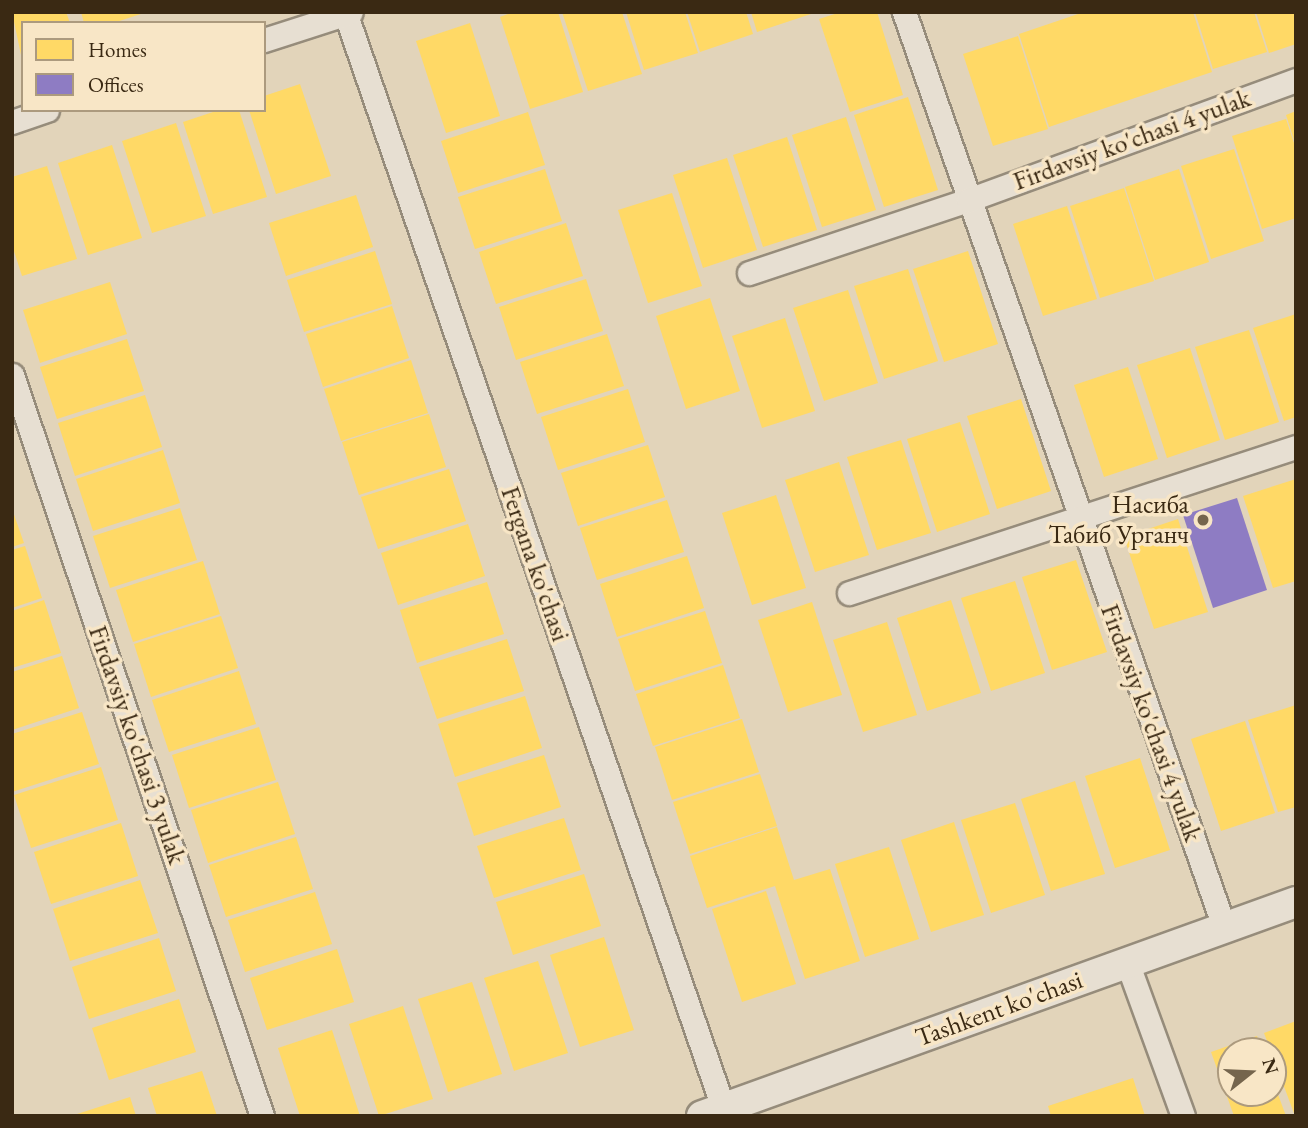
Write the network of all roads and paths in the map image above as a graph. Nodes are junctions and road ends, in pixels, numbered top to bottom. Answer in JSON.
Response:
{"nodes":[{"id":1,"x":904,"y":12,"type":"edge"},
{"id":2,"x":347,"y":13,"type":"edge"},
{"id":3,"x":266,"y":39,"type":"edge"},
{"id":4,"x":1296,"y":79,"type":"edge"},
{"id":5,"x":41,"y":112,"type":"edge"},
{"id":6,"x":12,"y":122,"type":"edge"},
{"id":7,"x":968,"y":200,"type":"junction"},
{"id":8,"x":749,"y":272,"type":"dead end"},
{"id":9,"x":12,"y":375,"type":"edge"},
{"id":10,"x":1296,"y":447,"type":"edge"},
{"id":11,"x":1078,"y":519,"type":"junction"},
{"id":12,"x":849,"y":593,"type":"dead end"},
{"id":13,"x":1296,"y":902,"type":"edge"},
{"id":14,"x":1224,"y":927,"type":"junction"},
{"id":15,"x":1127,"y":962,"type":"junction"},
{"id":16,"x":717,"y":1113,"type":"edge"},
{"id":17,"x":262,"y":1116,"type":"edge"},
{"id":18,"x":1183,"y":1116,"type":"edge"}],
"edges":[{"from":1,"to":7,"type":"street","name":"Firdavsiy ko'chasi 4 yulak"},
{"from":2,"to":3,"type":"street"},
{"from":2,"to":16,"type":"street","name":"Fergana ko'chasi"},
{"from":4,"to":7,"type":"street","name":"Firdavsiy ko'chasi 4 yulak"},
{"from":5,"to":6,"type":"street"},
{"from":7,"to":8,"type":"street","name":"Firdavsiy ko'chasi 4 yulak"},
{"from":7,"to":11,"type":"street","name":"Firdavsiy ko'chasi 4 yulak"},
{"from":9,"to":17,"type":"street","name":"Firdavsiy ko'chasi 3 yulak"},
{"from":10,"to":11,"type":"street"},
{"from":11,"to":12,"type":"street"},
{"from":11,"to":14,"type":"street","name":"Firdavsiy ko'chasi 4 yulak"},
{"from":13,"to":14,"type":"street","name":"Tashkent ko'chasi"},
{"from":14,"to":15,"type":"street","name":"Tashkent ko'chasi"},
{"from":15,"to":16,"type":"street","name":"Tashkent ko'chasi"},
{"from":15,"to":18,"type":"street"}]}
